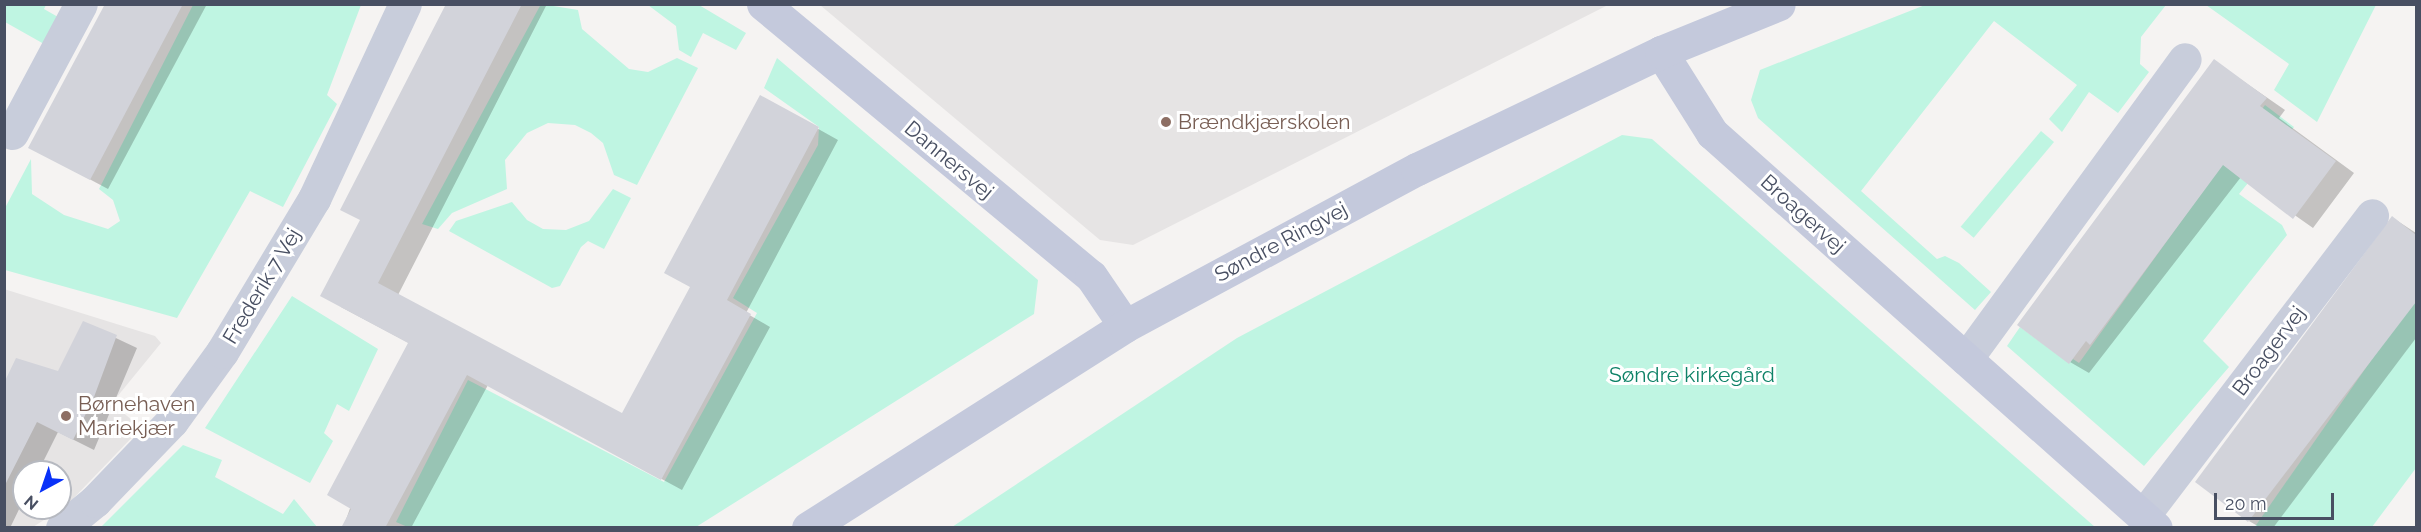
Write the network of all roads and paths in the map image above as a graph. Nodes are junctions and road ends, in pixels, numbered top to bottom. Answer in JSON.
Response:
{"nodes":[{"id":1,"x":81,"y":4,"type":"edge"},
{"id":2,"x":405,"y":4,"type":"edge"},
{"id":3,"x":763,"y":4,"type":"edge"},
{"id":4,"x":1779,"y":4,"type":"edge"},
{"id":5,"x":1661,"y":52,"type":"junction"},
{"id":6,"x":2185,"y":59,"type":"dead end"},
{"id":7,"x":12,"y":133,"type":"dead end"},
{"id":8,"x":2372,"y":215,"type":"dead end"},
{"id":9,"x":1125,"y":326,"type":"junction"},
{"id":10,"x":1966,"y":359,"type":"junction"},
{"id":11,"x":2150,"y":522,"type":"edge"},
{"id":12,"x":62,"y":528,"type":"edge"},
{"id":13,"x":808,"y":528,"type":"edge"}],
"edges":[{"from":1,"to":7,"type":"street"},
{"from":2,"to":12,"type":"street","name":"Frederik 7 Vej"},
{"from":3,"to":9,"type":"street","name":"Dannersvej"},
{"from":4,"to":5,"type":"street","name":"Søndre Ringvej"},
{"from":5,"to":9,"type":"street","name":"Søndre Ringvej"},
{"from":5,"to":10,"type":"street","name":"Broagervej"},
{"from":6,"to":10,"type":"street"},
{"from":8,"to":11,"type":"street","name":"Broagervej"},
{"from":9,"to":13,"type":"street","name":"Søndre Ringvej"},
{"from":10,"to":11,"type":"street","name":"Broagervej"}]}
